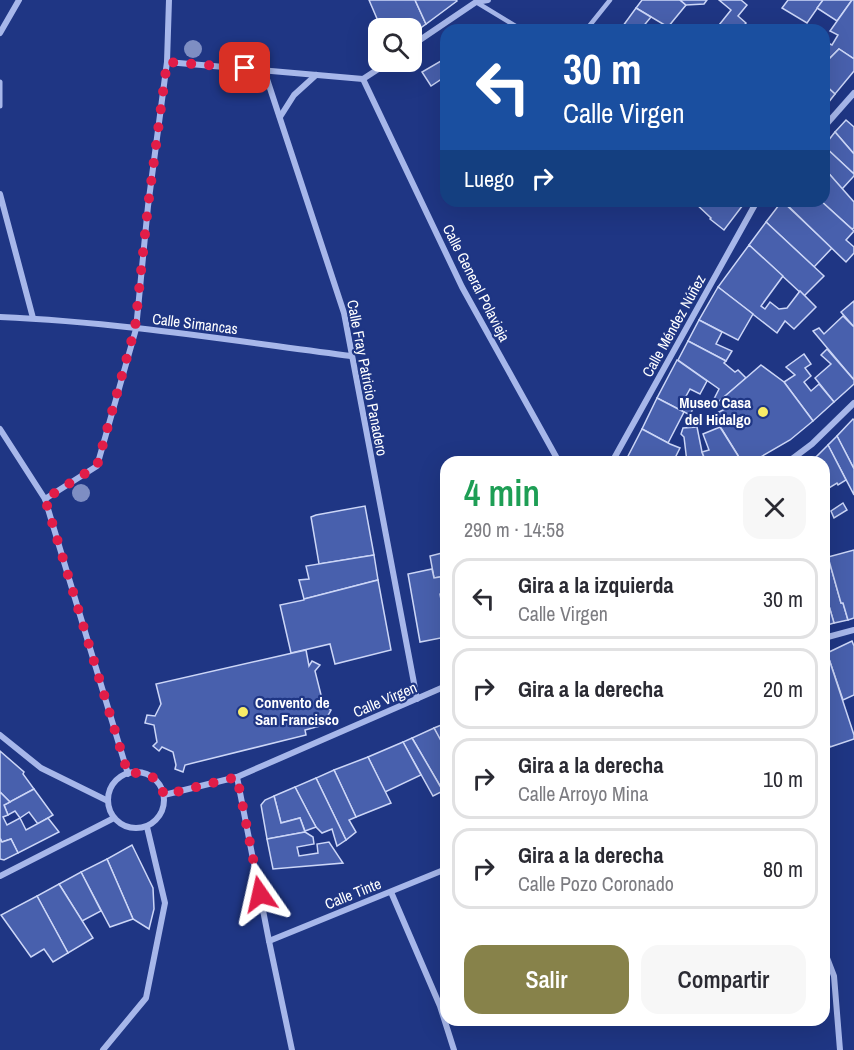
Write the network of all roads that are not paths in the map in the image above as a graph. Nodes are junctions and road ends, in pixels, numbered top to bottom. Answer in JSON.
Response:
{"nodes":[{"id":1,"x":20,"y":0,"type":"edge"},
{"id":2,"x":169,"y":0,"type":"edge"},
{"id":3,"x":488,"y":0,"type":"edge"},
{"id":4,"x":610,"y":0,"type":"edge"},
{"id":5,"x":476,"y":2,"type":"junction"},
{"id":6,"x":444,"y":24,"type":"edge"},
{"id":7,"x":512,"y":24,"type":"edge"},
{"id":8,"x":591,"y":24,"type":"edge"},
{"id":9,"x":440,"y":26,"type":"edge"},
{"id":10,"x":0,"y":33,"type":"edge"},
{"id":11,"x":422,"y":39,"type":"edge"},
{"id":12,"x":167,"y":62,"type":"junction"},
{"id":13,"x":264,"y":70,"type":"junction"},
{"id":14,"x":374,"y":72,"type":"edge"},
{"id":15,"x":316,"y":75,"type":"junction"},
{"id":16,"x":363,"y":79,"type":"junction"},
{"id":17,"x":0,"y":82,"type":"edge"},
{"id":18,"x":854,"y":93,"type":"edge"},
{"id":19,"x":0,"y":106,"type":"edge"},
{"id":20,"x":280,"y":117,"type":"junction"},
{"id":21,"x":830,"y":120,"type":"edge"},
{"id":22,"x":0,"y":194,"type":"edge"},
{"id":23,"x":754,"y":207,"type":"edge"},
{"id":24,"x":0,"y":317,"type":"edge"},
{"id":25,"x":33,"y":318,"type":"junction"},
{"id":26,"x":135,"y":328,"type":"junction"},
{"id":27,"x":351,"y":356,"type":"junction"},
{"id":28,"x":854,"y":403,"type":"edge"},
{"id":29,"x":0,"y":429,"type":"edge"},
{"id":30,"x":556,"y":456,"type":"edge"},
{"id":31,"x":615,"y":456,"type":"edge"},
{"id":32,"x":796,"y":456,"type":"edge"},
{"id":33,"x":45,"y":499,"type":"junction"},
{"id":34,"x":854,"y":630,"type":"edge"},
{"id":35,"x":830,"y":636,"type":"edge"},
{"id":36,"x":440,"y":689,"type":"edge"},
{"id":37,"x":417,"y":699,"type":"junction"},
{"id":38,"x":0,"y":735,"type":"edge"},
{"id":39,"x":128,"y":774,"type":"junction"},
{"id":40,"x":237,"y":777,"type":"junction"},
{"id":41,"x":164,"y":795,"type":"junction"},
{"id":42,"x":108,"y":801,"type":"junction"},
{"id":43,"x":114,"y":818,"type":"junction"},
{"id":44,"x":147,"y":827,"type":"junction"},
{"id":45,"x":440,"y":872,"type":"edge"},
{"id":46,"x":0,"y":876,"type":"edge"},
{"id":47,"x":391,"y":892,"type":"junction"},
{"id":48,"x":269,"y":941,"type":"junction"},
{"id":49,"x":830,"y":966,"type":"edge"},
{"id":50,"x":440,"y":1006,"type":"edge"},
{"id":51,"x":446,"y":1026,"type":"edge"},
{"id":52,"x":103,"y":1050,"type":"edge"},
{"id":53,"x":292,"y":1050,"type":"edge"},
{"id":54,"x":454,"y":1050,"type":"edge"},
{"id":55,"x":840,"y":1050,"type":"edge"}],
"edges":[{"from":1,"to":10,"type":"street"},
{"from":2,"to":12,"type":"street"},
{"from":3,"to":5,"type":"street"},
{"from":4,"to":8,"type":"lane"},
{"from":5,"to":6,"type":"street"},
{"from":5,"to":7,"type":"lane"},
{"from":9,"to":11,"type":"street"},
{"from":12,"to":13,"type":"street"},
{"from":12,"to":26,"type":"street"},
{"from":13,"to":15,"type":"street"},
{"from":13,"to":20,"type":"street","name":"Calle Fray Patricio Panadero"},
{"from":14,"to":16,"type":"street"},
{"from":15,"to":16,"type":"street"},
{"from":15,"to":20,"type":"street"},
{"from":16,"to":30,"type":"street","name":"Calle General Polavieja"},
{"from":17,"to":19,"type":"street"},
{"from":18,"to":21,"type":"street"},
{"from":20,"to":27,"type":"street","name":"Calle Fray Patricio Panadero"},
{"from":22,"to":25,"type":"street"},
{"from":23,"to":31,"type":"street","name":"Calle Méndez Núñez"},
{"from":24,"to":25,"type":"street","name":"Calle Simancas"},
{"from":25,"to":26,"type":"street","name":"Calle Simancas"},
{"from":26,"to":27,"type":"street","name":"Calle Simancas"},
{"from":26,"to":33,"type":"street"},
{"from":27,"to":37,"type":"street","name":"Calle Fray Patricio Panadero"},
{"from":28,"to":32,"type":"street"},
{"from":29,"to":33,"type":"street"},
{"from":33,"to":39,"type":"street"},
{"from":34,"to":35,"type":"street"},
{"from":36,"to":37,"type":"street","name":"Calle Virgen"},
{"from":37,"to":40,"type":"street","name":"Calle Virgen"},
{"from":38,"to":42,"type":"street"},
{"from":39,"to":41,"type":"street"},
{"from":39,"to":42,"type":"street"},
{"from":40,"to":41,"type":"street","name":"Calle Virgen"},
{"from":40,"to":48,"type":"street"},
{"from":41,"to":44,"type":"street"},
{"from":42,"to":43,"type":"street"},
{"from":43,"to":44,"type":"street"},
{"from":43,"to":46,"type":"street"},
{"from":44,"to":52,"type":"street"},
{"from":45,"to":47,"type":"street","name":"Calle Tinte"},
{"from":47,"to":48,"type":"street","name":"Calle Tinte"},
{"from":47,"to":50,"type":"street"},
{"from":48,"to":53,"type":"street"},
{"from":49,"to":55,"type":"street"},
{"from":51,"to":54,"type":"street"}]}
